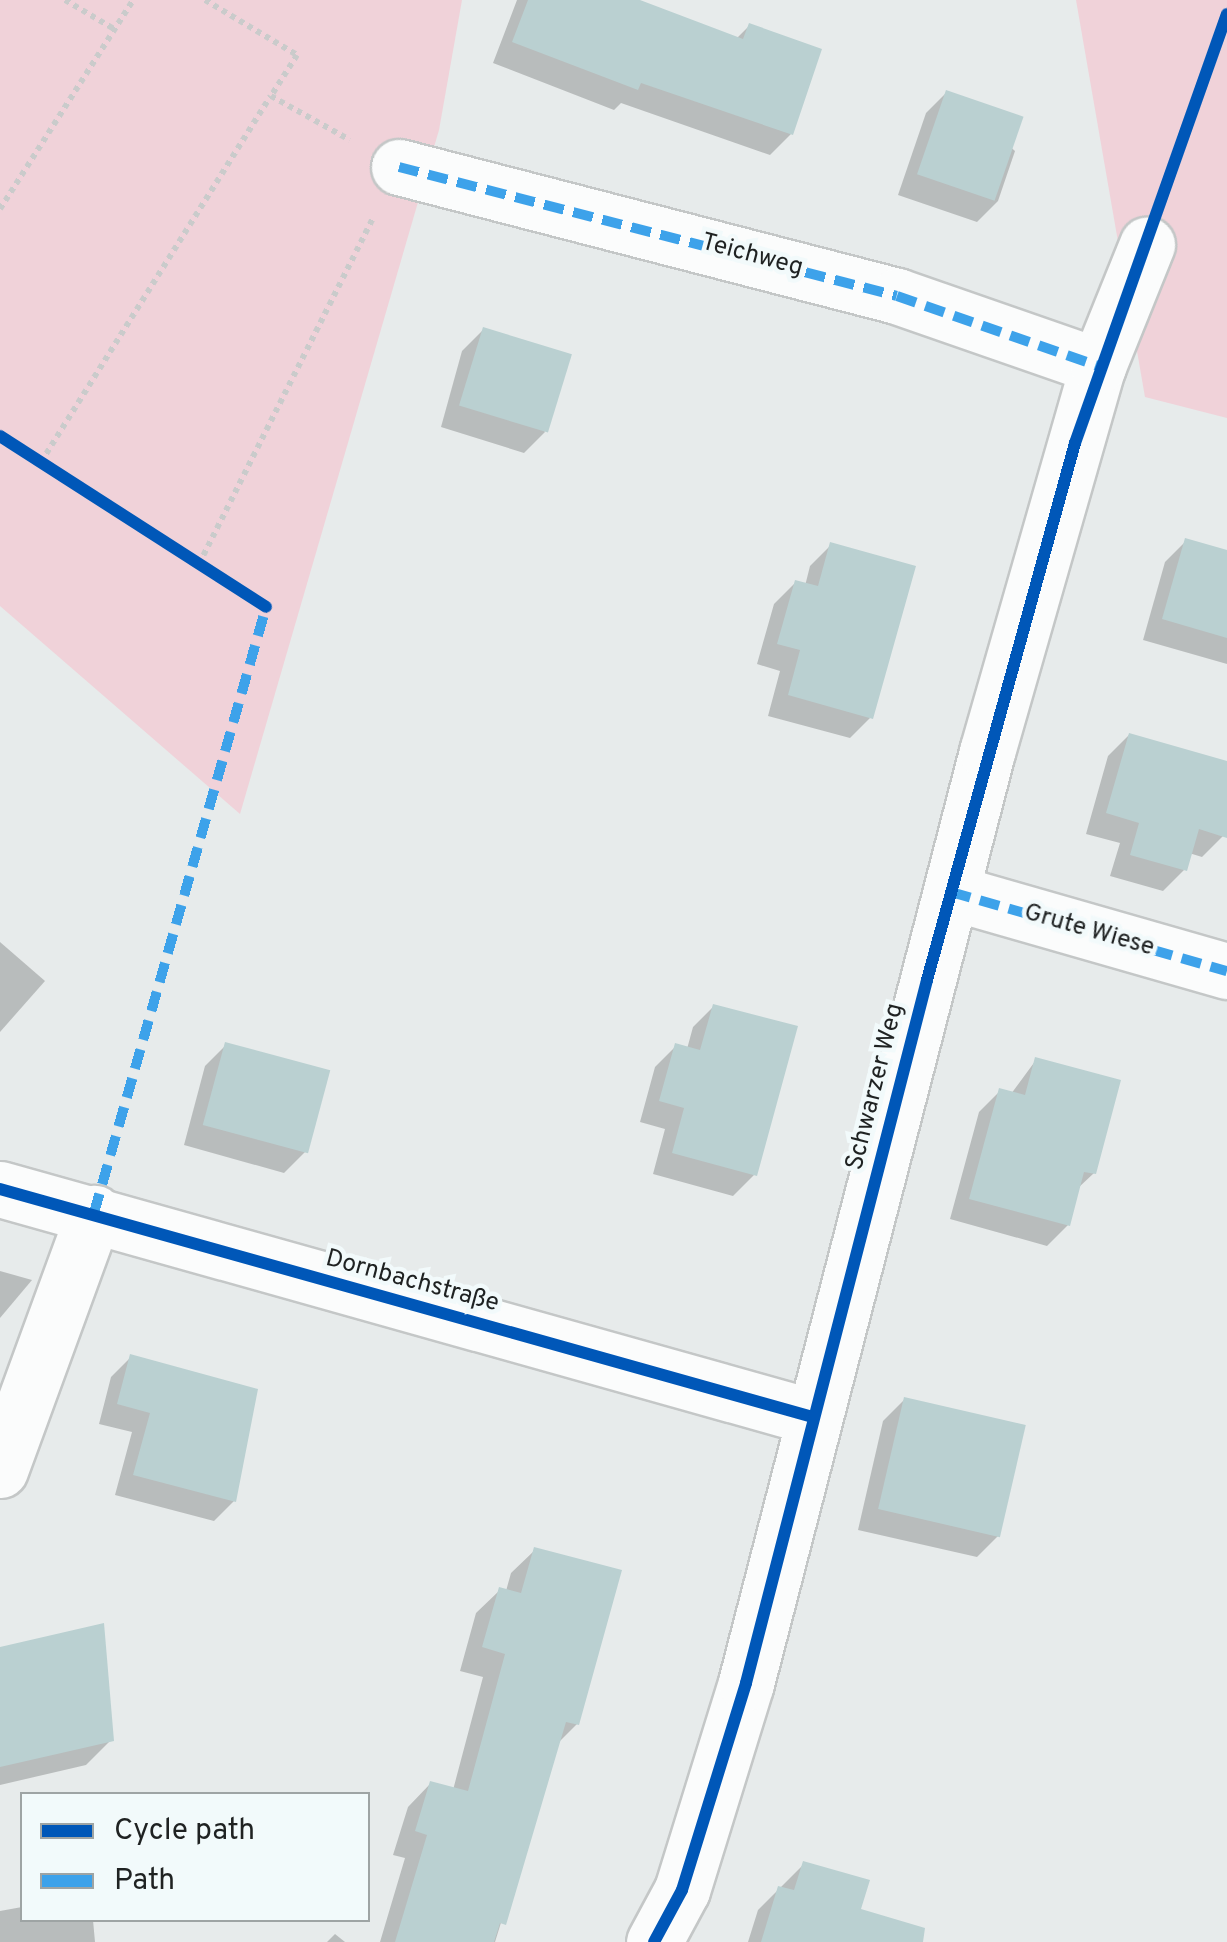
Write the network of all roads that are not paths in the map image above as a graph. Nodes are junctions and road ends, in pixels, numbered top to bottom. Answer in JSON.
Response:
{"nodes":[{"id":1,"x":398,"y":168,"type":"road end"},
{"id":2,"x":1147,"y":244,"type":"dead end"},
{"id":3,"x":1098,"y":366,"type":"junction"},
{"id":4,"x":951,"y":892,"type":"junction"},
{"id":5,"x":1227,"y":971,"type":"edge"},
{"id":6,"x":0,"y":1189,"type":"edge"},
{"id":7,"x":94,"y":1213,"type":"junction"},
{"id":8,"x":813,"y":1417,"type":"junction"},
{"id":9,"x":0,"y":1470,"type":"edge"},
{"id":10,"x":654,"y":1942,"type":"edge"}],
"edges":[{"from":1,"to":3,"type":"street","name":"Teichweg"},
{"from":2,"to":3,"type":"street","name":"Schwarzer Weg"},
{"from":3,"to":4,"type":"street","name":"Schwarzer Weg"},
{"from":4,"to":5,"type":"street","name":"Grute Wiese"},
{"from":4,"to":8,"type":"street","name":"Schwarzer Weg"},
{"from":6,"to":7,"type":"street","name":"Dornbachstraße"},
{"from":7,"to":8,"type":"street","name":"Dornbachstraße"},
{"from":7,"to":9,"type":"street"},
{"from":8,"to":10,"type":"street","name":"Schwarzer Weg"}]}
